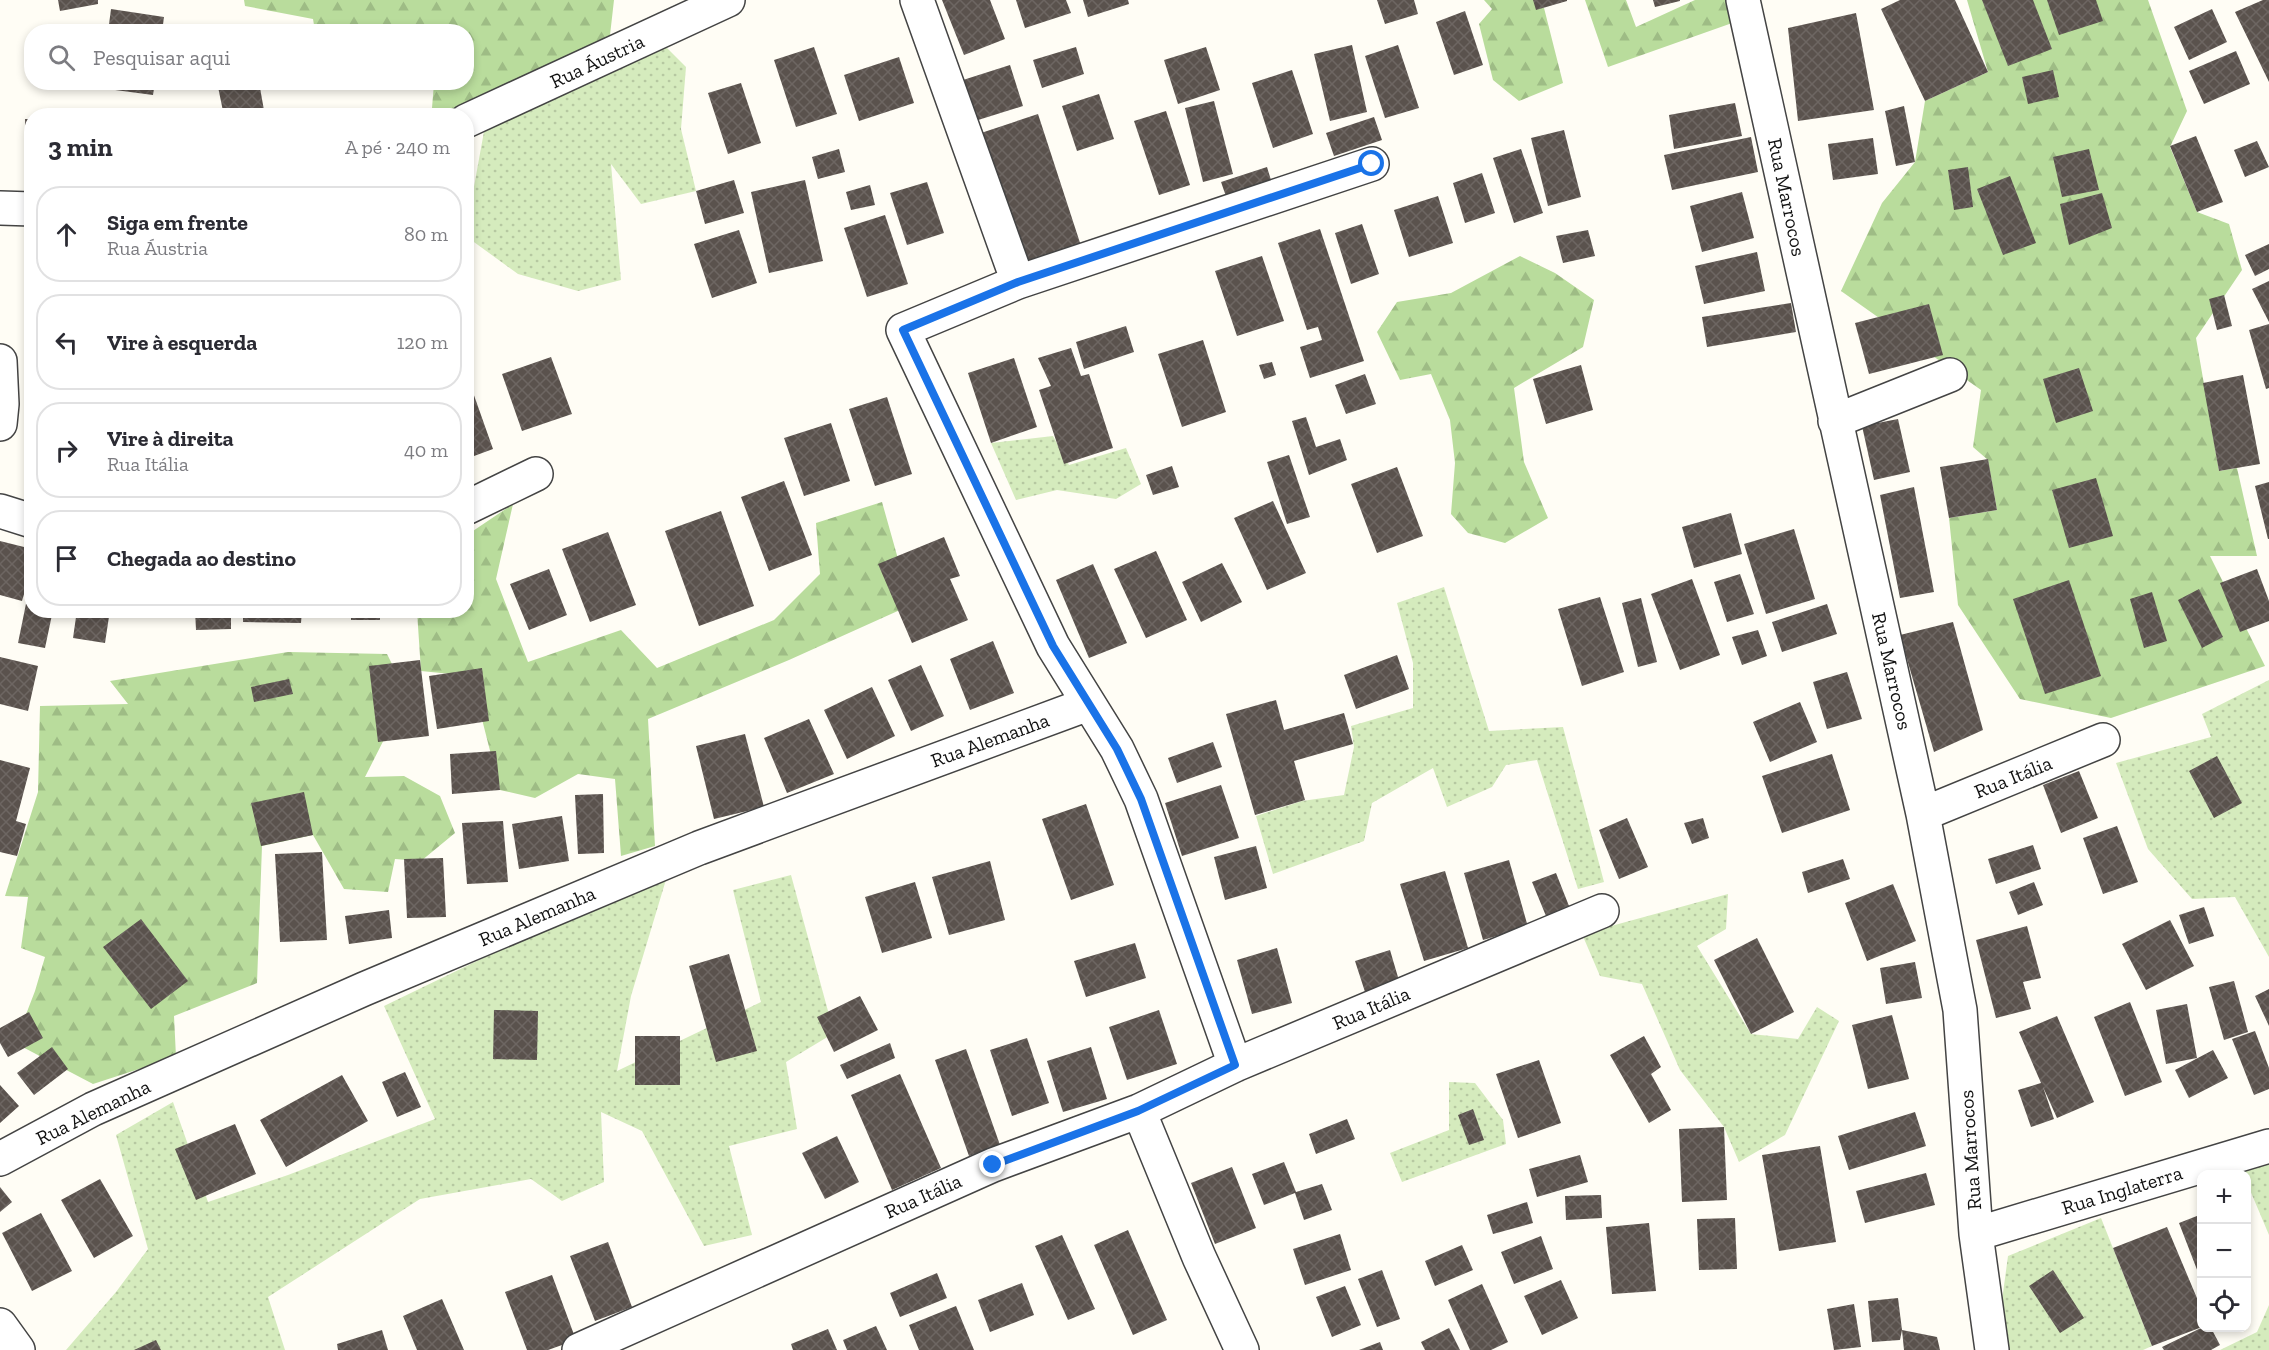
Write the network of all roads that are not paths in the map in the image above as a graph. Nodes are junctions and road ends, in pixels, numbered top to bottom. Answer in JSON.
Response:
{"nodes":[{"id":1,"x":728,"y":0,"type":"edge"},
{"id":2,"x":917,"y":0,"type":"edge"},
{"id":3,"x":1743,"y":0,"type":"edge"},
{"id":4,"x":474,"y":117,"type":"edge"},
{"id":5,"x":1372,"y":164,"type":"dead end"},
{"id":6,"x":0,"y":208,"type":"edge"},
{"id":7,"x":24,"y":209,"type":"edge"},
{"id":8,"x":1018,"y":282,"type":"junction"},
{"id":9,"x":0,"y":361,"type":"edge"},
{"id":10,"x":1950,"y":375,"type":"dead end"},
{"id":11,"x":1835,"y":421,"type":"junction"},
{"id":12,"x":0,"y":424,"type":"edge"},
{"id":13,"x":536,"y":474,"type":"dead end"},
{"id":14,"x":474,"y":504,"type":"edge"},
{"id":15,"x":0,"y":511,"type":"edge"},
{"id":16,"x":24,"y":518,"type":"edge"},
{"id":17,"x":1088,"y":704,"type":"junction"},
{"id":18,"x":2103,"y":740,"type":"dead end"},
{"id":19,"x":1923,"y":814,"type":"junction"},
{"id":20,"x":1602,"y":911,"type":"dead end"},
{"id":21,"x":1235,"y":1065,"type":"junction"},
{"id":22,"x":1138,"y":1111,"type":"junction"},
{"id":23,"x":2269,"y":1146,"type":"edge"},
{"id":24,"x":0,"y":1159,"type":"edge"},
{"id":25,"x":1976,"y":1234,"type":"junction"},
{"id":26,"x":0,"y":1325,"type":"edge"},
{"id":27,"x":18,"y":1350,"type":"edge"},
{"id":28,"x":579,"y":1350,"type":"edge"},
{"id":29,"x":1242,"y":1350,"type":"edge"},
{"id":30,"x":1992,"y":1350,"type":"edge"}],
"edges":[{"from":1,"to":4,"type":"street","name":"Rua Áustria"},
{"from":2,"to":8,"type":"street"},
{"from":3,"to":11,"type":"street","name":"Rua Marrocos"},
{"from":5,"to":8,"type":"street"},
{"from":6,"to":7,"type":"street"},
{"from":8,"to":17,"type":"street"},
{"from":9,"to":12,"type":"street"},
{"from":10,"to":11,"type":"street"},
{"from":11,"to":19,"type":"street","name":"Rua Marrocos"},
{"from":13,"to":14,"type":"street"},
{"from":15,"to":16,"type":"street"},
{"from":17,"to":21,"type":"street"},
{"from":17,"to":24,"type":"street","name":"Rua Alemanha"},
{"from":18,"to":19,"type":"street","name":"Rua Itália"},
{"from":19,"to":25,"type":"street","name":"Rua Marrocos"},
{"from":20,"to":21,"type":"street","name":"Rua Itália"},
{"from":21,"to":22,"type":"street","name":"Rua Itália"},
{"from":22,"to":28,"type":"street","name":"Rua Itália"},
{"from":22,"to":29,"type":"street"},
{"from":23,"to":25,"type":"street","name":"Rua Inglaterra"},
{"from":25,"to":30,"type":"street","name":"Rua Marrocos"},
{"from":26,"to":27,"type":"street"}]}
